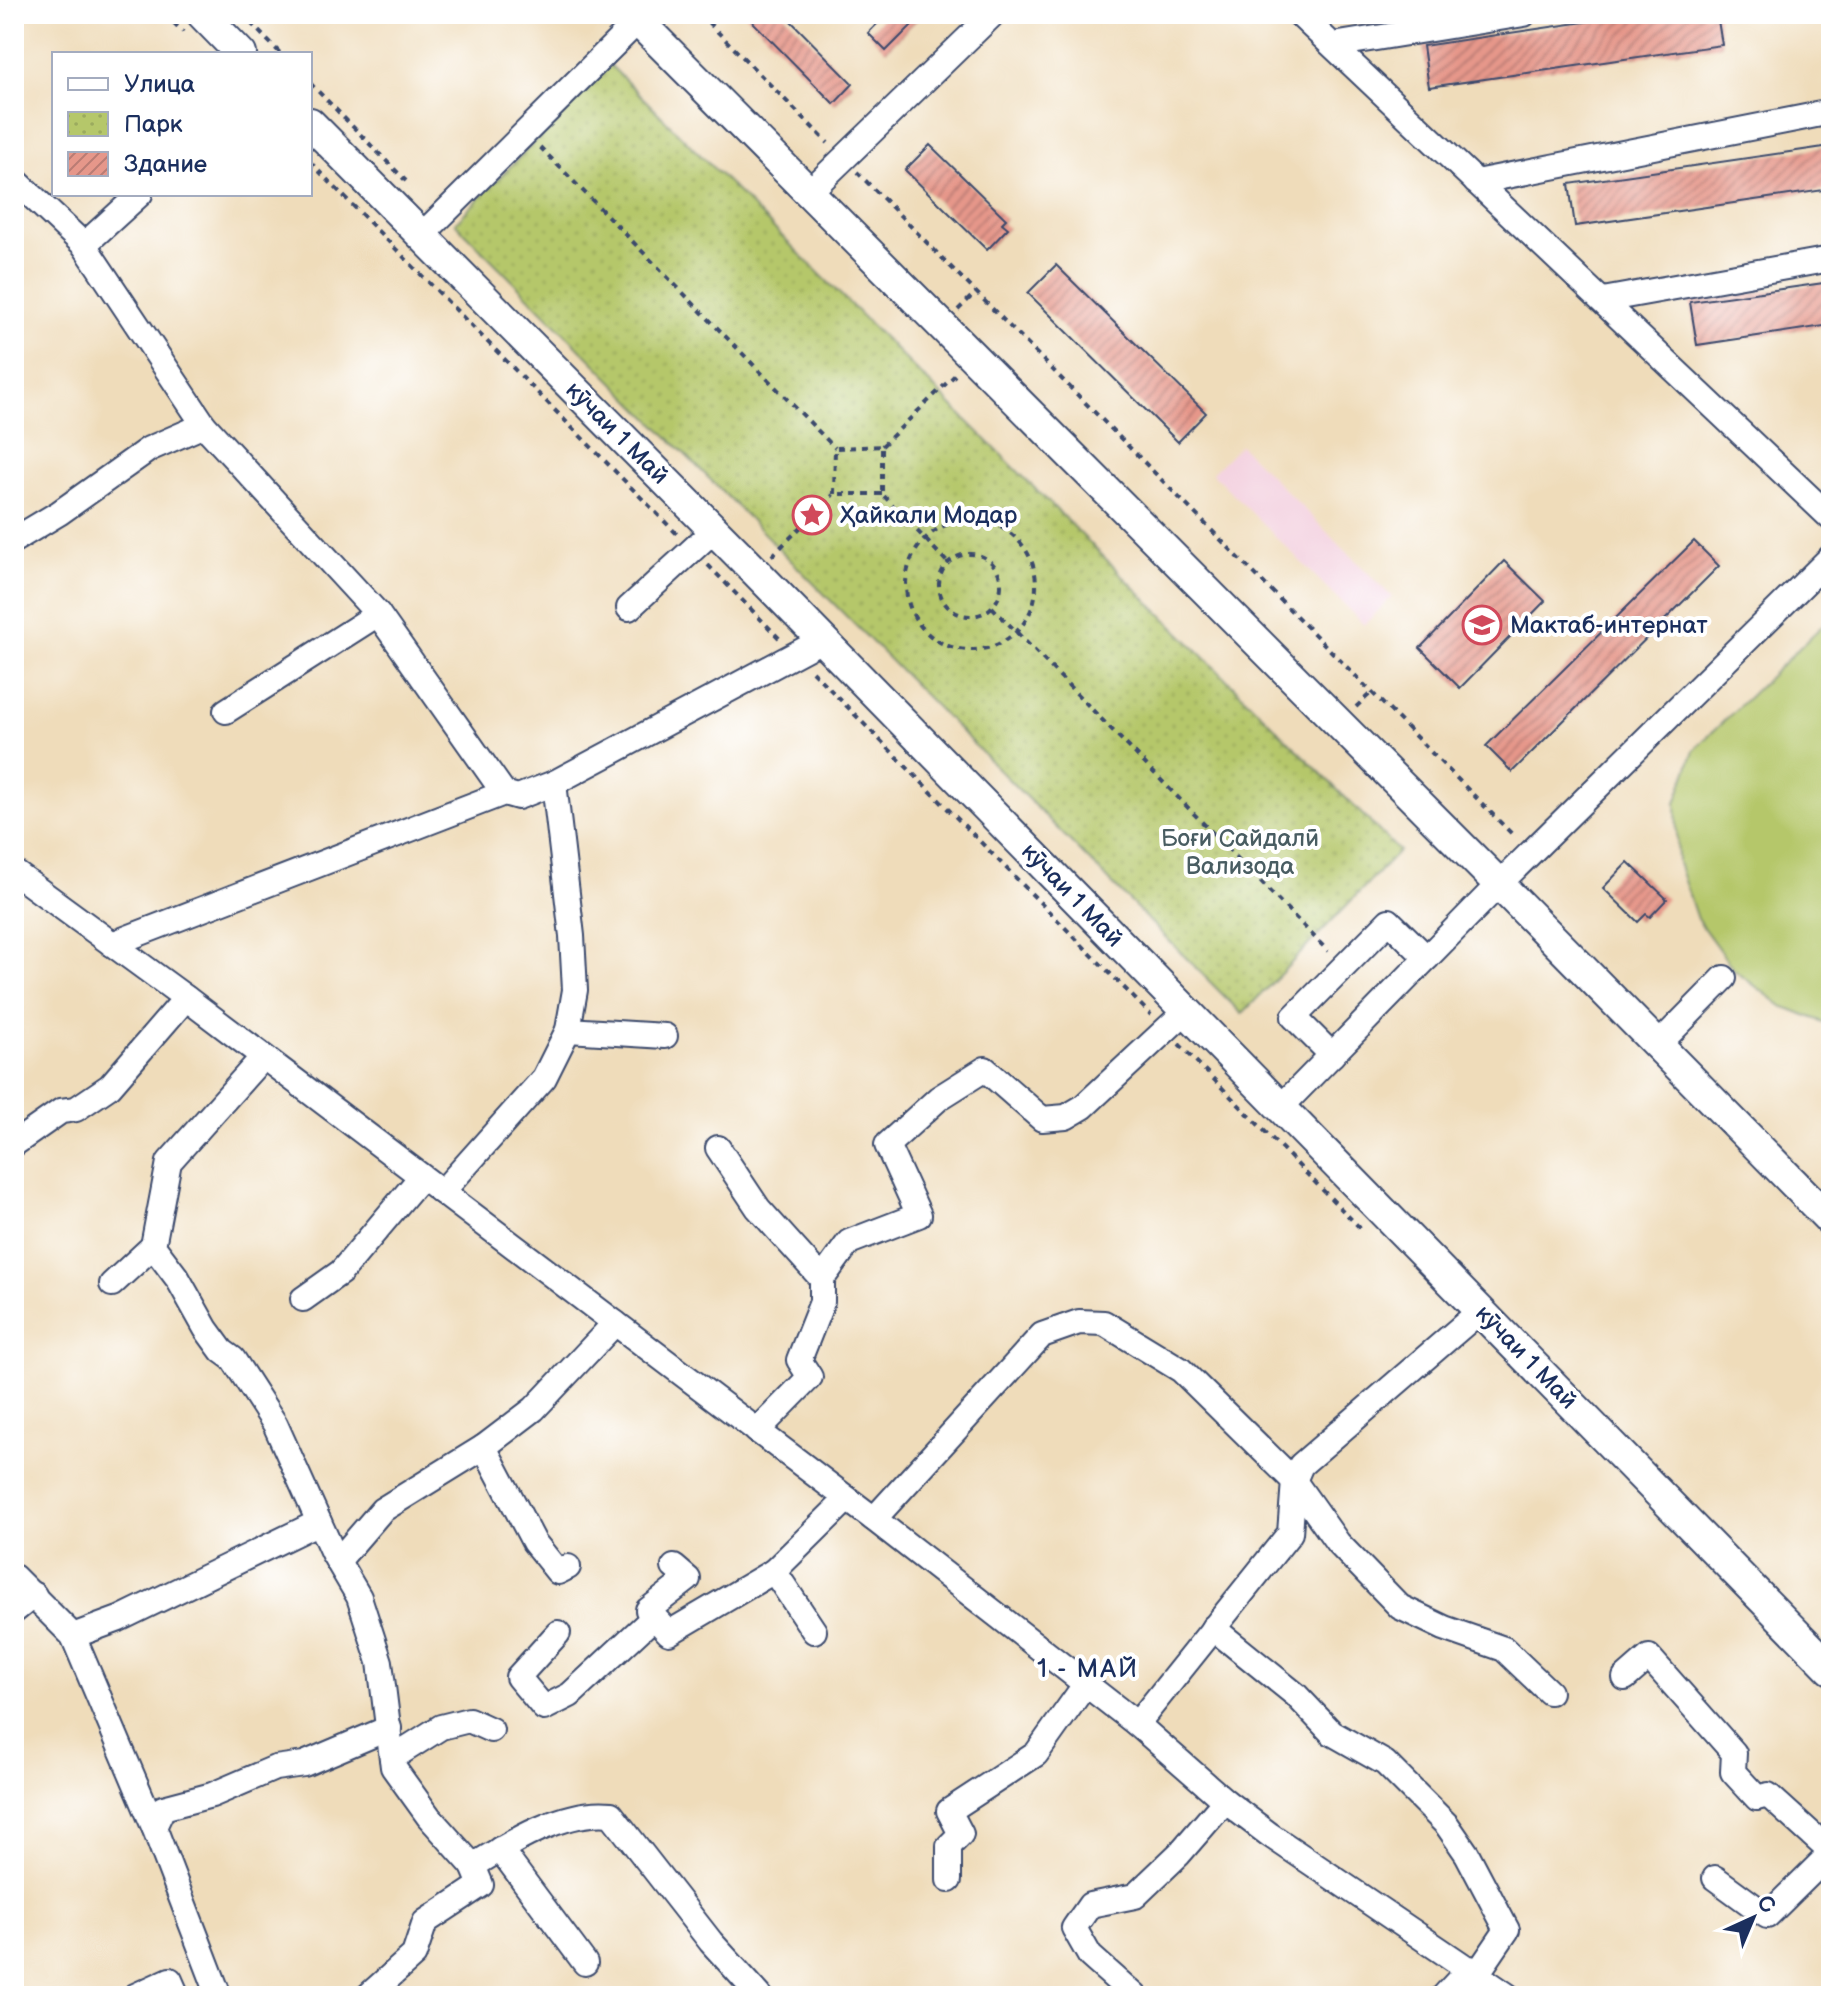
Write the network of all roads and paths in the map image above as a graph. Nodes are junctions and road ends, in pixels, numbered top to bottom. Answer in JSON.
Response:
{"nodes":[{"id":1,"x":202,"y":14,"type":"edge"},
{"id":2,"x":242,"y":14,"type":"edge"},
{"id":3,"x":700,"y":14,"type":"edge"},
{"id":4,"x":993,"y":14,"type":"edge"},
{"id":5,"x":1299,"y":14,"type":"edge"},
{"id":6,"x":1524,"y":14,"type":"edge"},
{"id":7,"x":635,"y":18,"type":"edge"},
{"id":8,"x":1333,"y":45,"type":"junction"},
{"id":9,"x":239,"y":52,"type":"edge"},
{"id":10,"x":279,"y":52,"type":"edge"},
{"id":11,"x":1831,"y":112,"type":"edge"},
{"id":12,"x":312,"y":125,"type":"edge"},
{"id":13,"x":526,"y":134,"type":"junction"},
{"id":14,"x":843,"y":159,"type":"junction"},
{"id":15,"x":312,"y":164,"type":"edge"},
{"id":16,"x":14,"y":179,"type":"edge"},
{"id":17,"x":1476,"y":182,"type":"junction"},
{"id":18,"x":810,"y":191,"type":"junction"},
{"id":19,"x":138,"y":196,"type":"edge"},
{"id":20,"x":422,"y":235,"type":"junction"},
{"id":21,"x":84,"y":245,"type":"junction"},
{"id":22,"x":1831,"y":259,"type":"edge"},
{"id":23,"x":1603,"y":300,"type":"junction"},
{"id":24,"x":974,"y":356,"type":"junction"},
{"id":25,"x":204,"y":425,"type":"junction"},
{"id":26,"x":882,"y":446,"type":"junction"},
{"id":27,"x":835,"y":448,"type":"junction"},
{"id":28,"x":834,"y":494,"type":"junction"},
{"id":29,"x":882,"y":494,"type":"junction"},
{"id":30,"x":1831,"y":518,"type":"edge"},
{"id":31,"x":925,"y":539,"type":"junction"},
{"id":32,"x":14,"y":540,"type":"edge"},
{"id":33,"x":703,"y":540,"type":"junction"},
{"id":34,"x":1831,"y":557,"type":"edge"},
{"id":35,"x":948,"y":563,"type":"junction"},
{"id":36,"x":756,"y":572,"type":"junction"},
{"id":37,"x":992,"y":607,"type":"junction"},
{"id":38,"x":629,"y":608,"type":"dead end"},
{"id":39,"x":378,"y":614,"type":"junction"},
{"id":40,"x":1016,"y":632,"type":"junction"},
{"id":41,"x":809,"y":647,"type":"junction"},
{"id":42,"x":226,"y":711,"type":"dead end"},
{"id":43,"x":554,"y":783,"type":"junction"},
{"id":44,"x":504,"y":793,"type":"junction"},
{"id":45,"x":1531,"y":853,"type":"junction"},
{"id":46,"x":14,"y":872,"type":"edge"},
{"id":47,"x":1499,"y":884,"type":"junction"},
{"id":48,"x":112,"y":944,"type":"junction"},
{"id":49,"x":1427,"y":958,"type":"junction"},
{"id":50,"x":1343,"y":967,"type":"junction"},
{"id":51,"x":1724,"y":978,"type":"dead end"},
{"id":52,"x":186,"y":998,"type":"junction"},
{"id":53,"x":1176,"y":1021,"type":"junction"},
{"id":54,"x":568,"y":1030,"type":"junction"},
{"id":55,"x":665,"y":1036,"type":"dead end"},
{"id":56,"x":1658,"y":1045,"type":"junction"},
{"id":57,"x":1332,"y":1055,"type":"junction"},
{"id":58,"x":263,"y":1057,"type":"junction"},
{"id":59,"x":1280,"y":1108,"type":"junction"},
{"id":60,"x":718,"y":1148,"type":"dead end"},
{"id":61,"x":15,"y":1153,"type":"edge"},
{"id":62,"x":421,"y":1177,"type":"junction"},
{"id":63,"x":442,"y":1192,"type":"junction"},
{"id":64,"x":1831,"y":1221,"type":"edge"},
{"id":65,"x":1361,"y":1229,"type":"dead end"},
{"id":66,"x":153,"y":1246,"type":"junction"},
{"id":67,"x":822,"y":1279,"type":"junction"},
{"id":68,"x":112,"y":1284,"type":"dead end"},
{"id":69,"x":303,"y":1299,"type":"dead end"},
{"id":70,"x":1480,"y":1311,"type":"junction"},
{"id":71,"x":615,"y":1323,"type":"junction"},
{"id":72,"x":757,"y":1431,"type":"junction"},
{"id":73,"x":484,"y":1447,"type":"junction"},
{"id":74,"x":1294,"y":1481,"type":"junction"},
{"id":75,"x":847,"y":1499,"type":"junction"},
{"id":76,"x":874,"y":1519,"type":"junction"},
{"id":77,"x":319,"y":1522,"type":"junction"},
{"id":78,"x":338,"y":1561,"type":"junction"},
{"id":79,"x":568,"y":1567,"type":"dead end"},
{"id":80,"x":674,"y":1567,"type":"dead end"},
{"id":81,"x":774,"y":1571,"type":"junction"},
{"id":82,"x":14,"y":1577,"type":"edge"},
{"id":83,"x":34,"y":1595,"type":"junction"},
{"id":84,"x":14,"y":1611,"type":"edge"},
{"id":85,"x":654,"y":1617,"type":"junction"},
{"id":86,"x":1213,"y":1628,"type":"junction"},
{"id":87,"x":814,"y":1631,"type":"dead end"},
{"id":88,"x":558,"y":1633,"type":"dead end"},
{"id":89,"x":73,"y":1636,"type":"junction"},
{"id":90,"x":1831,"y":1669,"type":"edge"},
{"id":91,"x":1625,"y":1678,"type":"dead end"},
{"id":92,"x":1085,"y":1685,"type":"junction"},
{"id":93,"x":1549,"y":1692,"type":"dead end"},
{"id":94,"x":1137,"y":1724,"type":"junction"},
{"id":95,"x":389,"y":1728,"type":"junction"},
{"id":96,"x":491,"y":1730,"type":"dead end"},
{"id":97,"x":392,"y":1758,"type":"junction"},
{"id":98,"x":1225,"y":1801,"type":"junction"},
{"id":99,"x":154,"y":1827,"type":"junction"},
{"id":100,"x":500,"y":1849,"type":"junction"},
{"id":101,"x":1831,"y":1853,"type":"edge"},
{"id":102,"x":473,"y":1866,"type":"junction"},
{"id":103,"x":1715,"y":1878,"type":"dead end"},
{"id":104,"x":949,"y":1880,"type":"dead end"},
{"id":105,"x":585,"y":1963,"type":"dead end"},
{"id":106,"x":1473,"y":1971,"type":"junction"},
{"id":107,"x":135,"y":1996,"type":"edge"},
{"id":108,"x":177,"y":1996,"type":"edge"},
{"id":109,"x":219,"y":1996,"type":"edge"},
{"id":110,"x":368,"y":1996,"type":"edge"},
{"id":111,"x":760,"y":1996,"type":"edge"},
{"id":112,"x":1135,"y":1996,"type":"edge"},
{"id":113,"x":1444,"y":1996,"type":"edge"},
{"id":114,"x":1508,"y":1996,"type":"edge"}],
"edges":[{"from":1,"to":9,"type":"main road"},
{"from":2,"to":10,"type":"path"},
{"from":3,"to":14,"type":"path"},
{"from":4,"to":14,"type":"street"},
{"from":5,"to":8,"type":"street"},
{"from":6,"to":8,"type":"street"},
{"from":7,"to":13,"type":"street"},
{"from":7,"to":18,"type":"main road"},
{"from":8,"to":17,"type":"street"},
{"from":11,"to":17,"type":"street"},
{"from":12,"to":20,"type":"main road","name":"кӯчаи 1 Май"},
{"from":13,"to":20,"type":"street"},
{"from":13,"to":27,"type":"path"},
{"from":14,"to":18,"type":"street"},
{"from":14,"to":45,"type":"path"},
{"from":15,"to":33,"type":"path"},
{"from":16,"to":21,"type":"street"},
{"from":17,"to":23,"type":"street"},
{"from":18,"to":24,"type":"main road"},
{"from":19,"to":21,"type":"street"},
{"from":20,"to":33,"type":"main road","name":"кӯчаи 1 Май"},
{"from":21,"to":25,"type":"street"},
{"from":22,"to":23,"type":"street"},
{"from":23,"to":30,"type":"street"},
{"from":24,"to":26,"type":"path"},
{"from":24,"to":47,"type":"main road"},
{"from":25,"to":32,"type":"street"},
{"from":25,"to":39,"type":"street"},
{"from":26,"to":27,"type":"path"},
{"from":26,"to":29,"type":"path"},
{"from":27,"to":28,"type":"path"},
{"from":28,"to":29,"type":"path"},
{"from":28,"to":36,"type":"path"},
{"from":29,"to":31,"type":"path"},
{"from":31,"to":35,"type":"path"},
{"from":31,"to":40,"type":"path"},
{"from":31,"to":40,"type":"path"},
{"from":33,"to":36,"type":"main road","name":"кӯчаи 1 Май"},
{"from":33,"to":38,"type":"street"},
{"from":33,"to":41,"type":"path"},
{"from":34,"to":45,"type":"street"},
{"from":35,"to":37,"type":"path"},
{"from":35,"to":37,"type":"path"},
{"from":36,"to":41,"type":"main road","name":"кӯчаи 1 Май"},
{"from":37,"to":40,"type":"path"},
{"from":39,"to":42,"type":"street"},
{"from":39,"to":44,"type":"street"},
{"from":40,"to":50,"type":"path"},
{"from":41,"to":43,"type":"street"},
{"from":41,"to":53,"type":"main road","name":"кӯчаи 1 Май"},
{"from":41,"to":53,"type":"path"},
{"from":43,"to":44,"type":"street"},
{"from":43,"to":54,"type":"street"},
{"from":44,"to":48,"type":"street"},
{"from":45,"to":47,"type":"street"},
{"from":46,"to":48,"type":"street"},
{"from":47,"to":49,"type":"street"},
{"from":47,"to":56,"type":"main road"},
{"from":48,"to":52,"type":"street"},
{"from":49,"to":50,"type":"street"},
{"from":49,"to":57,"type":"street"},
{"from":50,"to":57,"type":"street"},
{"from":51,"to":56,"type":"street"},
{"from":52,"to":58,"type":"street"},
{"from":52,"to":61,"type":"street"},
{"from":53,"to":59,"type":"main road","name":"кӯчаи 1 Май"},
{"from":53,"to":65,"type":"path"},
{"from":53,"to":67,"type":"street"},
{"from":54,"to":55,"type":"street"},
{"from":54,"to":63,"type":"street"},
{"from":56,"to":64,"type":"main road"},
{"from":57,"to":59,"type":"street"},
{"from":58,"to":62,"type":"street"},
{"from":58,"to":66,"type":"street"},
{"from":59,"to":70,"type":"main road","name":"кӯчаи 1 Май"},
{"from":60,"to":67,"type":"street"},
{"from":62,"to":63,"type":"street"},
{"from":62,"to":69,"type":"street"},
{"from":63,"to":71,"type":"street"},
{"from":66,"to":68,"type":"street"},
{"from":66,"to":77,"type":"street"},
{"from":67,"to":72,"type":"street"},
{"from":70,"to":74,"type":"street"},
{"from":70,"to":90,"type":"main road","name":"кӯчаи 1 Май"},
{"from":71,"to":72,"type":"street"},
{"from":71,"to":73,"type":"street"},
{"from":72,"to":75,"type":"street"},
{"from":73,"to":78,"type":"street"},
{"from":73,"to":79,"type":"street"},
{"from":74,"to":76,"type":"street"},
{"from":74,"to":86,"type":"street"},
{"from":74,"to":93,"type":"street"},
{"from":75,"to":76,"type":"street"},
{"from":75,"to":81,"type":"street"},
{"from":76,"to":92,"type":"street"},
{"from":77,"to":78,"type":"street"},
{"from":77,"to":89,"type":"street"},
{"from":78,"to":95,"type":"street"},
{"from":80,"to":85,"type":"street"},
{"from":81,"to":85,"type":"street"},
{"from":81,"to":87,"type":"street"},
{"from":82,"to":83,"type":"street"},
{"from":83,"to":84,"type":"street"},
{"from":83,"to":89,"type":"street"},
{"from":85,"to":88,"type":"street"},
{"from":86,"to":94,"type":"street"},
{"from":86,"to":106,"type":"street"},
{"from":89,"to":99,"type":"street"},
{"from":91,"to":101,"type":"street"},
{"from":92,"to":94,"type":"street"},
{"from":92,"to":104,"type":"street"},
{"from":94,"to":98,"type":"street"},
{"from":95,"to":97,"type":"street"},
{"from":95,"to":99,"type":"street"},
{"from":96,"to":97,"type":"street"},
{"from":97,"to":102,"type":"street"},
{"from":98,"to":106,"type":"street"},
{"from":98,"to":112,"type":"street"},
{"from":99,"to":109,"type":"street"},
{"from":100,"to":102,"type":"street"},
{"from":100,"to":105,"type":"street"},
{"from":100,"to":111,"type":"street"},
{"from":101,"to":103,"type":"street"},
{"from":102,"to":110,"type":"street"},
{"from":106,"to":113,"type":"street"},
{"from":106,"to":114,"type":"street"},
{"from":107,"to":108,"type":"street"}]}
